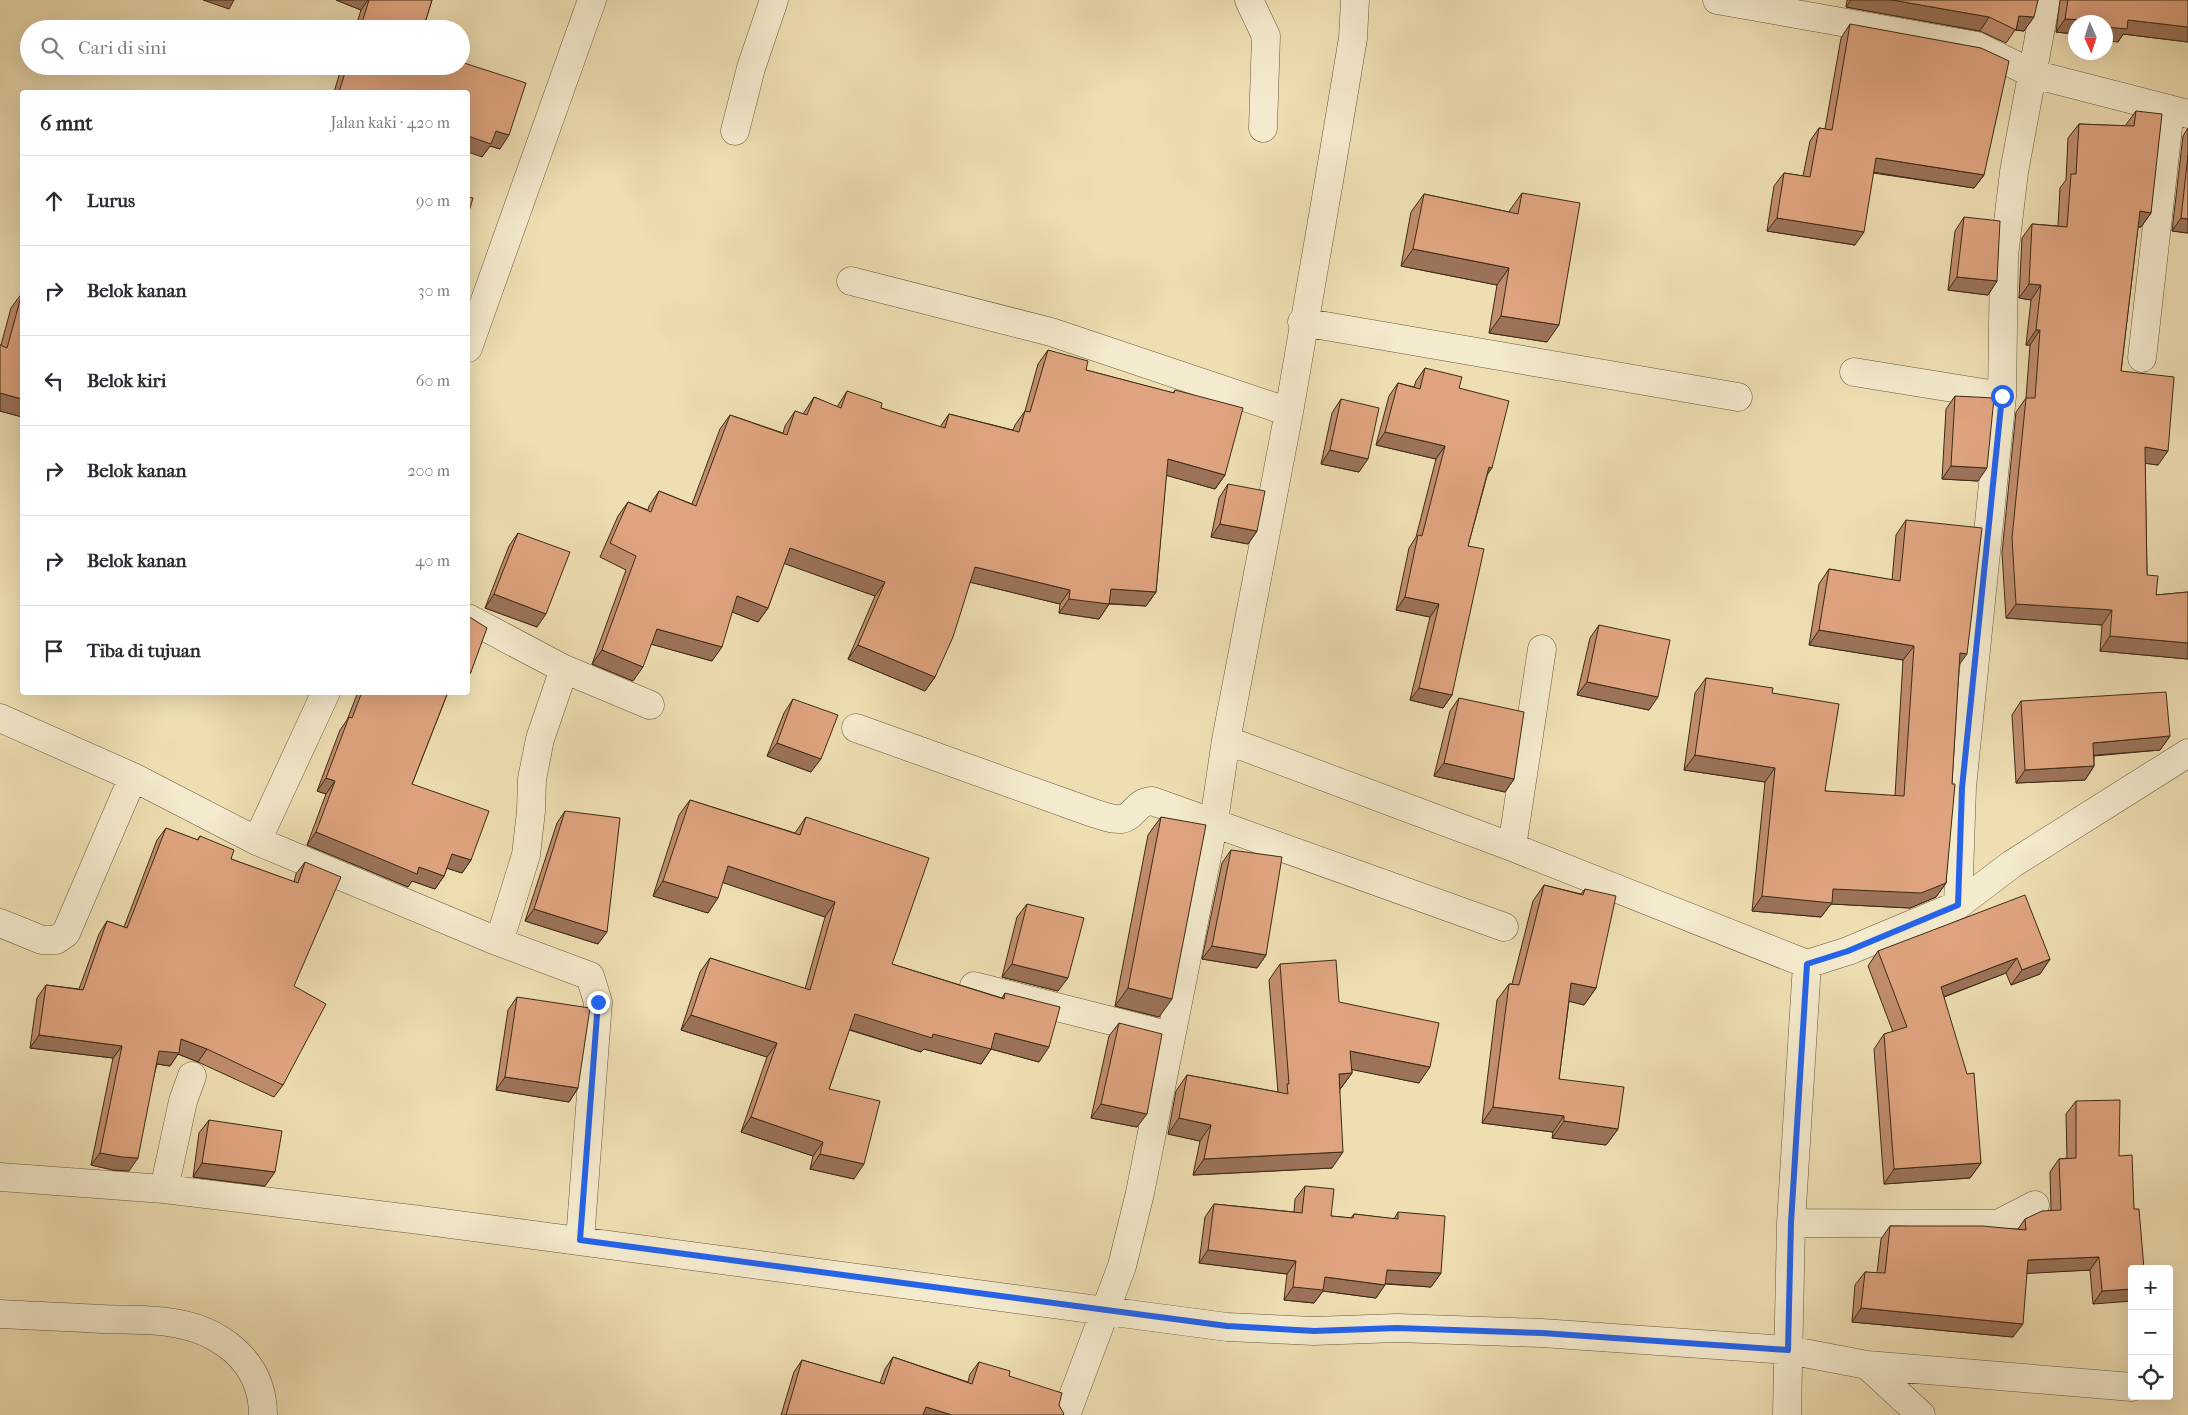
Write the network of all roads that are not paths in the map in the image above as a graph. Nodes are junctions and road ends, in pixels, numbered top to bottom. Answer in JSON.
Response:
{"nodes":[{"id":1,"x":592,"y":0,"type":"edge"},
{"id":2,"x":774,"y":0,"type":"edge"},
{"id":3,"x":1249,"y":0,"type":"edge"},
{"id":4,"x":1355,"y":0,"type":"edge"},
{"id":5,"x":1717,"y":0,"type":"edge"},
{"id":6,"x":2046,"y":0,"type":"edge"},
{"id":7,"x":2033,"y":74,"type":"junction"},
{"id":8,"x":2179,"y":112,"type":"edge"},
{"id":9,"x":1263,"y":128,"type":"dead end"},
{"id":10,"x":734,"y":131,"type":"dead end"},
{"id":11,"x":851,"y":281,"type":"dead end"},
{"id":12,"x":1302,"y":322,"type":"junction"},
{"id":13,"x":470,"y":342,"type":"edge"},
{"id":14,"x":2142,"y":358,"type":"dead end"},
{"id":15,"x":1854,"y":372,"type":"dead end"},
{"id":16,"x":2002,"y":396,"type":"junction"},
{"id":17,"x":1738,"y":397,"type":"dead end"},
{"id":18,"x":1289,"y":412,"type":"junction"},
{"id":19,"x":470,"y":619,"type":"edge"},
{"id":20,"x":1542,"y":649,"type":"dead end"},
{"id":21,"x":564,"y":669,"type":"junction"},
{"id":22,"x":325,"y":695,"type":"edge"},
{"id":23,"x":650,"y":705,"type":"dead end"},
{"id":24,"x":0,"y":718,"type":"edge"},
{"id":25,"x":856,"y":728,"type":"dead end"},
{"id":26,"x":1226,"y":740,"type":"junction"},
{"id":27,"x":2188,"y":753,"type":"edge"},
{"id":28,"x":133,"y":777,"type":"junction"},
{"id":29,"x":1214,"y":821,"type":"junction"},
{"id":30,"x":257,"y":841,"type":"junction"},
{"id":31,"x":1512,"y":847,"type":"junction"},
{"id":32,"x":1958,"y":905,"type":"junction"},
{"id":33,"x":0,"y":924,"type":"edge"},
{"id":34,"x":1504,"y":927,"type":"dead end"},
{"id":35,"x":499,"y":942,"type":"junction"},
{"id":36,"x":1807,"y":964,"type":"junction"},
{"id":37,"x":974,"y":986,"type":"dead end"},
{"id":38,"x":1171,"y":1036,"type":"junction"},
{"id":39,"x":192,"y":1076,"type":"dead end"},
{"id":40,"x":0,"y":1177,"type":"edge"},
{"id":41,"x":164,"y":1189,"type":"junction"},
{"id":42,"x":2035,"y":1205,"type":"dead end"},
{"id":43,"x":1791,"y":1223,"type":"junction"},
{"id":44,"x":580,"y":1240,"type":"junction"},
{"id":45,"x":1104,"y":1312,"type":"junction"},
{"id":46,"x":0,"y":1314,"type":"edge"},
{"id":47,"x":1788,"y":1350,"type":"junction"},
{"id":48,"x":1867,"y":1365,"type":"junction"},
{"id":49,"x":2128,"y":1387,"type":"edge"},
{"id":50,"x":263,"y":1415,"type":"edge"},
{"id":51,"x":1066,"y":1415,"type":"edge"},
{"id":52,"x":1788,"y":1415,"type":"edge"},
{"id":53,"x":1921,"y":1415,"type":"edge"}],
"edges":[{"from":1,"to":13,"type":"street"},
{"from":2,"to":10,"type":"street"},
{"from":3,"to":9,"type":"street"},
{"from":4,"to":12,"type":"street"},
{"from":5,"to":7,"type":"street"},
{"from":6,"to":7,"type":"street"},
{"from":7,"to":8,"type":"street"},
{"from":7,"to":16,"type":"street"},
{"from":8,"to":14,"type":"street"},
{"from":11,"to":18,"type":"street"},
{"from":12,"to":17,"type":"street"},
{"from":12,"to":18,"type":"street"},
{"from":15,"to":16,"type":"street"},
{"from":16,"to":32,"type":"street"},
{"from":18,"to":26,"type":"street"},
{"from":19,"to":21,"type":"street"},
{"from":20,"to":31,"type":"street"},
{"from":21,"to":23,"type":"street"},
{"from":21,"to":35,"type":"street"},
{"from":22,"to":30,"type":"street"},
{"from":24,"to":28,"type":"street"},
{"from":25,"to":29,"type":"street"},
{"from":26,"to":29,"type":"street"},
{"from":26,"to":31,"type":"street"},
{"from":27,"to":32,"type":"street"},
{"from":28,"to":30,"type":"street"},
{"from":28,"to":33,"type":"street"},
{"from":29,"to":34,"type":"street"},
{"from":29,"to":38,"type":"street"},
{"from":30,"to":35,"type":"street"},
{"from":31,"to":36,"type":"street"},
{"from":32,"to":36,"type":"street"},
{"from":35,"to":44,"type":"street"},
{"from":36,"to":43,"type":"street"},
{"from":37,"to":38,"type":"street"},
{"from":38,"to":45,"type":"street"},
{"from":39,"to":41,"type":"street"},
{"from":40,"to":41,"type":"street"},
{"from":41,"to":44,"type":"street"},
{"from":42,"to":43,"type":"street"},
{"from":43,"to":47,"type":"street"},
{"from":44,"to":45,"type":"street"},
{"from":45,"to":47,"type":"street"},
{"from":45,"to":51,"type":"street"},
{"from":46,"to":50,"type":"street"},
{"from":47,"to":48,"type":"street"},
{"from":47,"to":52,"type":"street"},
{"from":48,"to":49,"type":"street"},
{"from":48,"to":53,"type":"street"}]}
